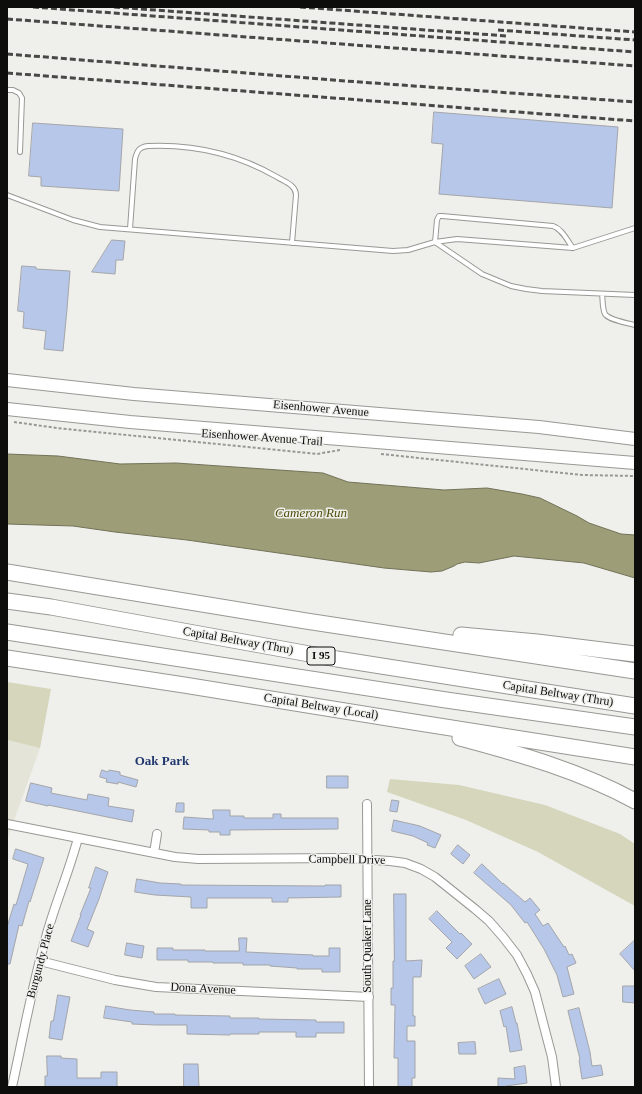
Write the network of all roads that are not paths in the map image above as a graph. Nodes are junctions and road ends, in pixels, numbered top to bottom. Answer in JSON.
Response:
{"nodes":[{"id":1,"x":7,"y":90,"type":"edge"},
{"id":2,"x":20,"y":152,"type":"dead end"},
{"id":3,"x":7,"y":195,"type":"edge"},
{"id":4,"x":635,"y":228,"type":"edge"},
{"id":5,"x":130,"y":229,"type":"junction"},
{"id":6,"x":435,"y":242,"type":"junction"},
{"id":7,"x":292,"y":243,"type":"junction"},
{"id":8,"x":573,"y":248,"type":"junction"},
{"id":9,"x":602,"y":294,"type":"junction"},
{"id":10,"x":635,"y":295,"type":"edge"},
{"id":11,"x":635,"y":324,"type":"edge"},
{"id":12,"x":7,"y":380,"type":"edge"},
{"id":13,"x":7,"y":409,"type":"edge"},
{"id":14,"x":635,"y":439,"type":"edge"},
{"id":15,"x":635,"y":463,"type":"edge"},
{"id":16,"x":7,"y":572,"type":"edge"},
{"id":17,"x":7,"y":600,"type":"edge"},
{"id":18,"x":306,"y":621,"type":"junction"},
{"id":19,"x":7,"y":632,"type":"edge"},
{"id":20,"x":635,"y":654,"type":"edge"},
{"id":21,"x":7,"y":658,"type":"edge"},
{"id":22,"x":635,"y":671,"type":"edge"},
{"id":23,"x":635,"y":706,"type":"edge"},
{"id":24,"x":388,"y":718,"type":"junction"},
{"id":25,"x":635,"y":727,"type":"edge"},
{"id":26,"x":635,"y":757,"type":"edge"},
{"id":27,"x":635,"y":801,"type":"edge"},
{"id":28,"x":367,"y":804,"type":"dead end"},
{"id":29,"x":7,"y":824,"type":"edge"},
{"id":30,"x":157,"y":834,"type":"dead end"},
{"id":31,"x":78,"y":838,"type":"junction"},
{"id":32,"x":154,"y":853,"type":"junction"},
{"id":33,"x":368,"y":860,"type":"junction"},
{"id":34,"x":40,"y":961,"type":"junction"},
{"id":35,"x":368,"y":997,"type":"junction"},
{"id":36,"x":12,"y":1087,"type":"edge"},
{"id":37,"x":369,"y":1087,"type":"edge"},
{"id":38,"x":556,"y":1087,"type":"edge"}],
"edges":[{"from":1,"to":2,"type":"lane"},
{"from":3,"to":5,"type":"lane"},
{"from":4,"to":8,"type":"lane"},
{"from":5,"to":7,"type":"lane"},
{"from":5,"to":7,"type":"lane"},
{"from":6,"to":7,"type":"lane"},
{"from":6,"to":8,"type":"lane"},
{"from":6,"to":8,"type":"lane"},
{"from":6,"to":9,"type":"lane"},
{"from":9,"to":10,"type":"lane"},
{"from":9,"to":11,"type":"lane"},
{"from":12,"to":14,"type":"main road","name":"Eisenhower Avenue"},
{"from":13,"to":15,"type":"main road"},
{"from":16,"to":18,"type":"highway"},
{"from":17,"to":23,"type":"highway","name":"Capital Beltway (Thru)","number":"I 95"},
{"from":18,"to":20,"type":"highway"},
{"from":18,"to":22,"type":"highway"},
{"from":19,"to":25,"type":"highway","name":"Capital Beltway (Thru)","number":"I 95"},
{"from":21,"to":24,"type":"highway","name":"Capital Beltway (Local)"},
{"from":24,"to":26,"type":"highway","name":"Capital Beltway (Local)"},
{"from":24,"to":27,"type":"highway"},
{"from":28,"to":33,"type":"street","name":"South Quaker Lane"},
{"from":29,"to":31,"type":"street","name":"Campbell Drive"},
{"from":30,"to":32,"type":"street"},
{"from":31,"to":32,"type":"street","name":"Campbell Drive"},
{"from":31,"to":34,"type":"street","name":"Burgundy Place"},
{"from":32,"to":33,"type":"street","name":"Campbell Drive"},
{"from":33,"to":35,"type":"street","name":"South Quaker Lane"},
{"from":33,"to":38,"type":"street","name":"Campbell Drive"},
{"from":34,"to":35,"type":"street","name":"Dona Avenue"},
{"from":34,"to":36,"type":"street","name":"Burgundy Place"},
{"from":35,"to":37,"type":"street","name":"South Quaker Lane"}]}
